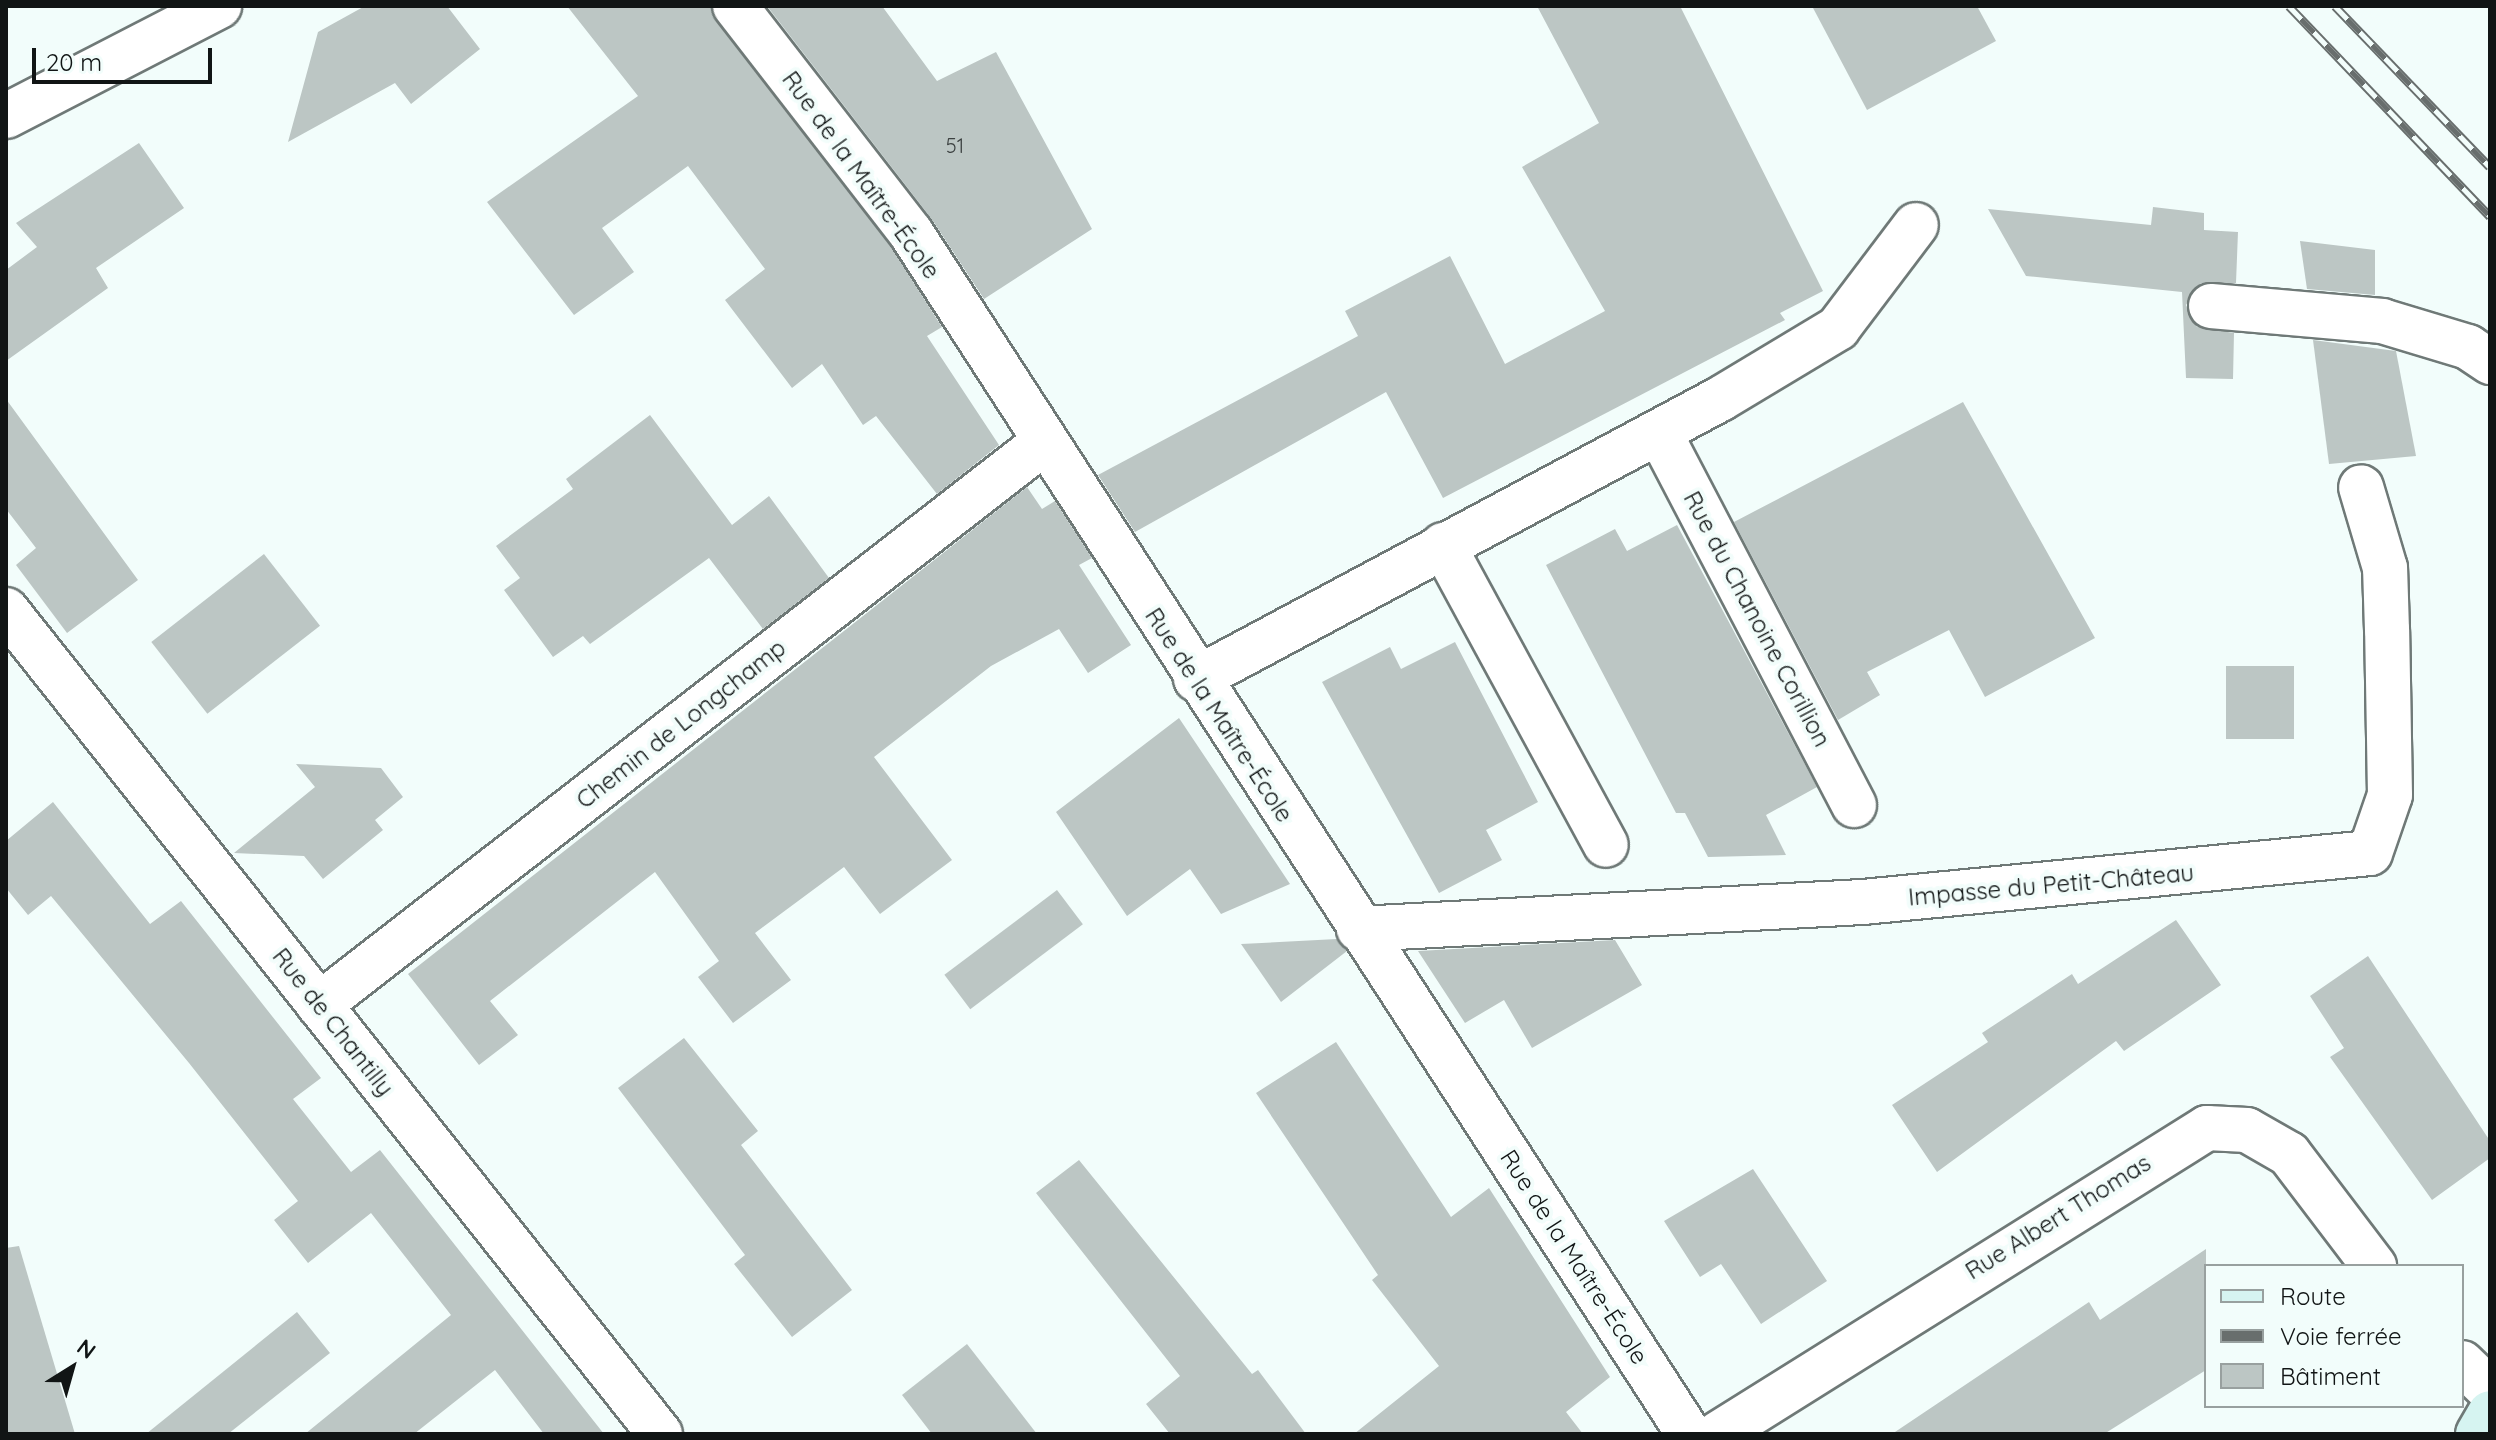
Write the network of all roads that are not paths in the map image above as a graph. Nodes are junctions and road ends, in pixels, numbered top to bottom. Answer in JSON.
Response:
{"nodes":[{"id":1,"x":219,"y":6,"type":"edge"},
{"id":2,"x":735,"y":6,"type":"edge"},
{"id":3,"x":6,"y":116,"type":"edge"},
{"id":4,"x":1916,"y":225,"type":"dead end"},
{"id":5,"x":2211,"y":306,"type":"dead end"},
{"id":6,"x":2490,"y":362,"type":"edge"},
{"id":7,"x":1659,"y":432,"type":"junction"},
{"id":8,"x":1042,"y":444,"type":"junction"},
{"id":9,"x":2361,"y":487,"type":"dead end"},
{"id":10,"x":1443,"y":545,"type":"junction"},
{"id":11,"x":6,"y":610,"type":"edge"},
{"id":12,"x":1196,"y":679,"type":"junction"},
{"id":13,"x":1854,"y":805,"type":"dead end"},
{"id":14,"x":1606,"y":845,"type":"dead end"},
{"id":15,"x":1359,"y":929,"type":"junction"},
{"id":16,"x":319,"y":1005,"type":"junction"},
{"id":17,"x":2372,"y":1264,"type":"edge"},
{"id":18,"x":2464,"y":1365,"type":"edge"},
{"id":19,"x":2490,"y":1390,"type":"edge"},
{"id":20,"x":2490,"y":1413,"type":"edge"},
{"id":21,"x":660,"y":1434,"type":"edge"},
{"id":22,"x":1689,"y":1434,"type":"edge"},
{"id":23,"x":1718,"y":1434,"type":"edge"},
{"id":24,"x":2478,"y":1434,"type":"edge"}],
"edges":[{"from":1,"to":3,"type":"street"},
{"from":2,"to":8,"type":"street","name":"Rue de la Maître-École"},
{"from":4,"to":7,"type":"street"},
{"from":5,"to":6,"type":"street"},
{"from":7,"to":10,"type":"street"},
{"from":7,"to":13,"type":"street","name":"Rue du Chanoine Corillion"},
{"from":8,"to":12,"type":"street","name":"Rue de la Maître-École"},
{"from":8,"to":16,"type":"street","name":"Chemin de Longchamp"},
{"from":9,"to":15,"type":"street","name":"Impasse du Petit-Château"},
{"from":10,"to":12,"type":"street"},
{"from":10,"to":14,"type":"street"},
{"from":11,"to":16,"type":"street","name":"Rue de Chantilly"},
{"from":12,"to":15,"type":"street","name":"Rue de la Maître-École"},
{"from":15,"to":22,"type":"street","name":"Rue de la Maître-École"},
{"from":16,"to":21,"type":"street","name":"Rue de Chantilly"},
{"from":17,"to":23,"type":"street","name":"Rue Albert Thomas"},
{"from":18,"to":19,"type":"street"},
{"from":20,"to":24,"type":"street"}]}
